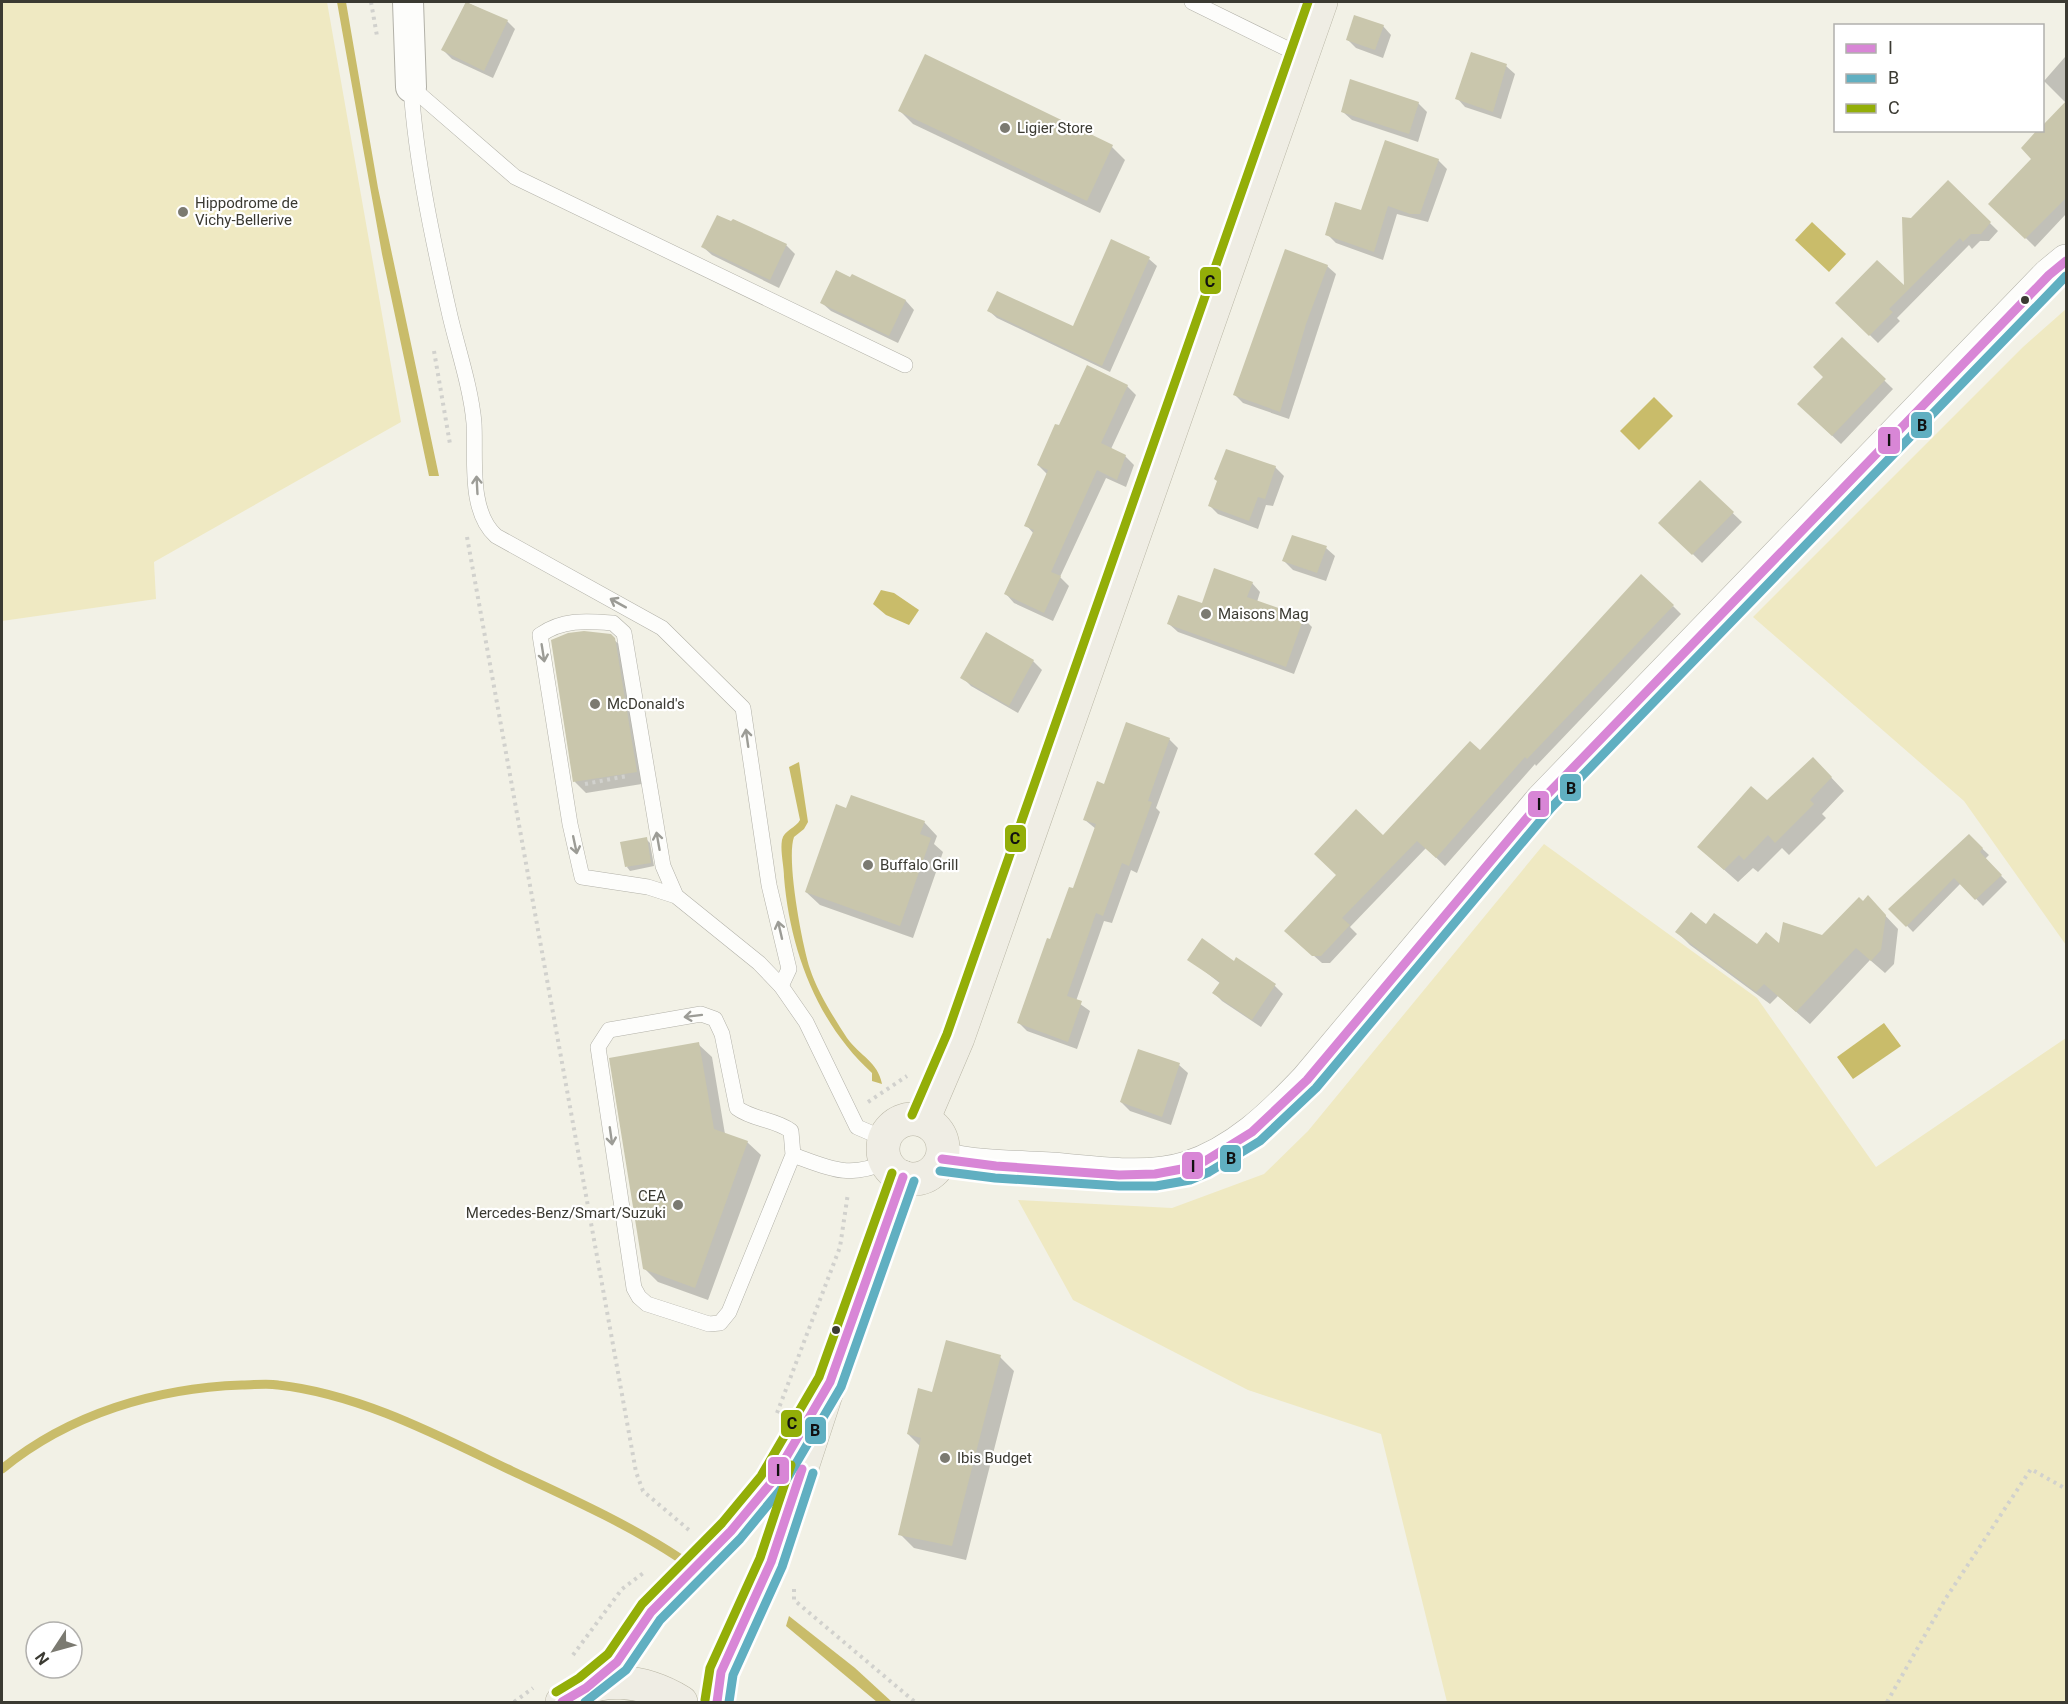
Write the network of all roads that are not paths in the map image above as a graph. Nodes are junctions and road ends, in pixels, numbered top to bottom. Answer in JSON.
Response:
{"nodes":[{"id":1,"x":408,"y":2,"type":"edge"},
{"id":2,"x":1192,"y":2,"type":"edge"},
{"id":3,"x":1321,"y":2,"type":"edge"},
{"id":4,"x":1302,"y":56,"type":"junction"},
{"id":5,"x":411,"y":87,"type":"junction"},
{"id":6,"x":2067,"y":261,"type":"edge"},
{"id":7,"x":905,"y":365,"type":"dead end"},
{"id":8,"x":676,"y":896,"type":"junction"},
{"id":9,"x":782,"y":986,"type":"junction"},
{"id":10,"x":923,"y":1120,"type":"junction"},
{"id":11,"x":793,"y":1155,"type":"junction"},
{"id":12,"x":892,"y":1159,"type":"junction"},
{"id":13,"x":942,"y":1159,"type":"junction"},
{"id":14,"x":830,"y":1382,"type":"junction"},
{"id":15,"x":563,"y":1691,"type":"edge"},
{"id":16,"x":681,"y":1702,"type":"edge"},
{"id":17,"x":717,"y":1702,"type":"edge"}],
"edges":[{"from":1,"to":5,"type":"street"},
{"from":2,"to":4,"type":"lane"},
{"from":3,"to":4,"type":"main road"},
{"from":4,"to":10,"type":"main road"},
{"from":5,"to":7,"type":"lane"},
{"from":9,"to":5,"type":"lane","one_way":true},
{"from":6,"to":13,"type":"street"},
{"from":8,"to":8,"type":"lane","one_way":true},
{"from":8,"to":9,"type":"lane"},
{"from":9,"to":12,"type":"lane"},
{"from":10,"to":12,"type":"main road"},
{"from":10,"to":13,"type":"main road"},
{"from":11,"to":11,"type":"lane","one_way":true},
{"from":11,"to":12,"type":"lane"},
{"from":12,"to":13,"type":"main road"},
{"from":12,"to":14,"type":"main road"},
{"from":14,"to":15,"type":"main road"},
{"from":14,"to":17,"type":"main road"},
{"from":15,"to":16,"type":"main road"}]}
